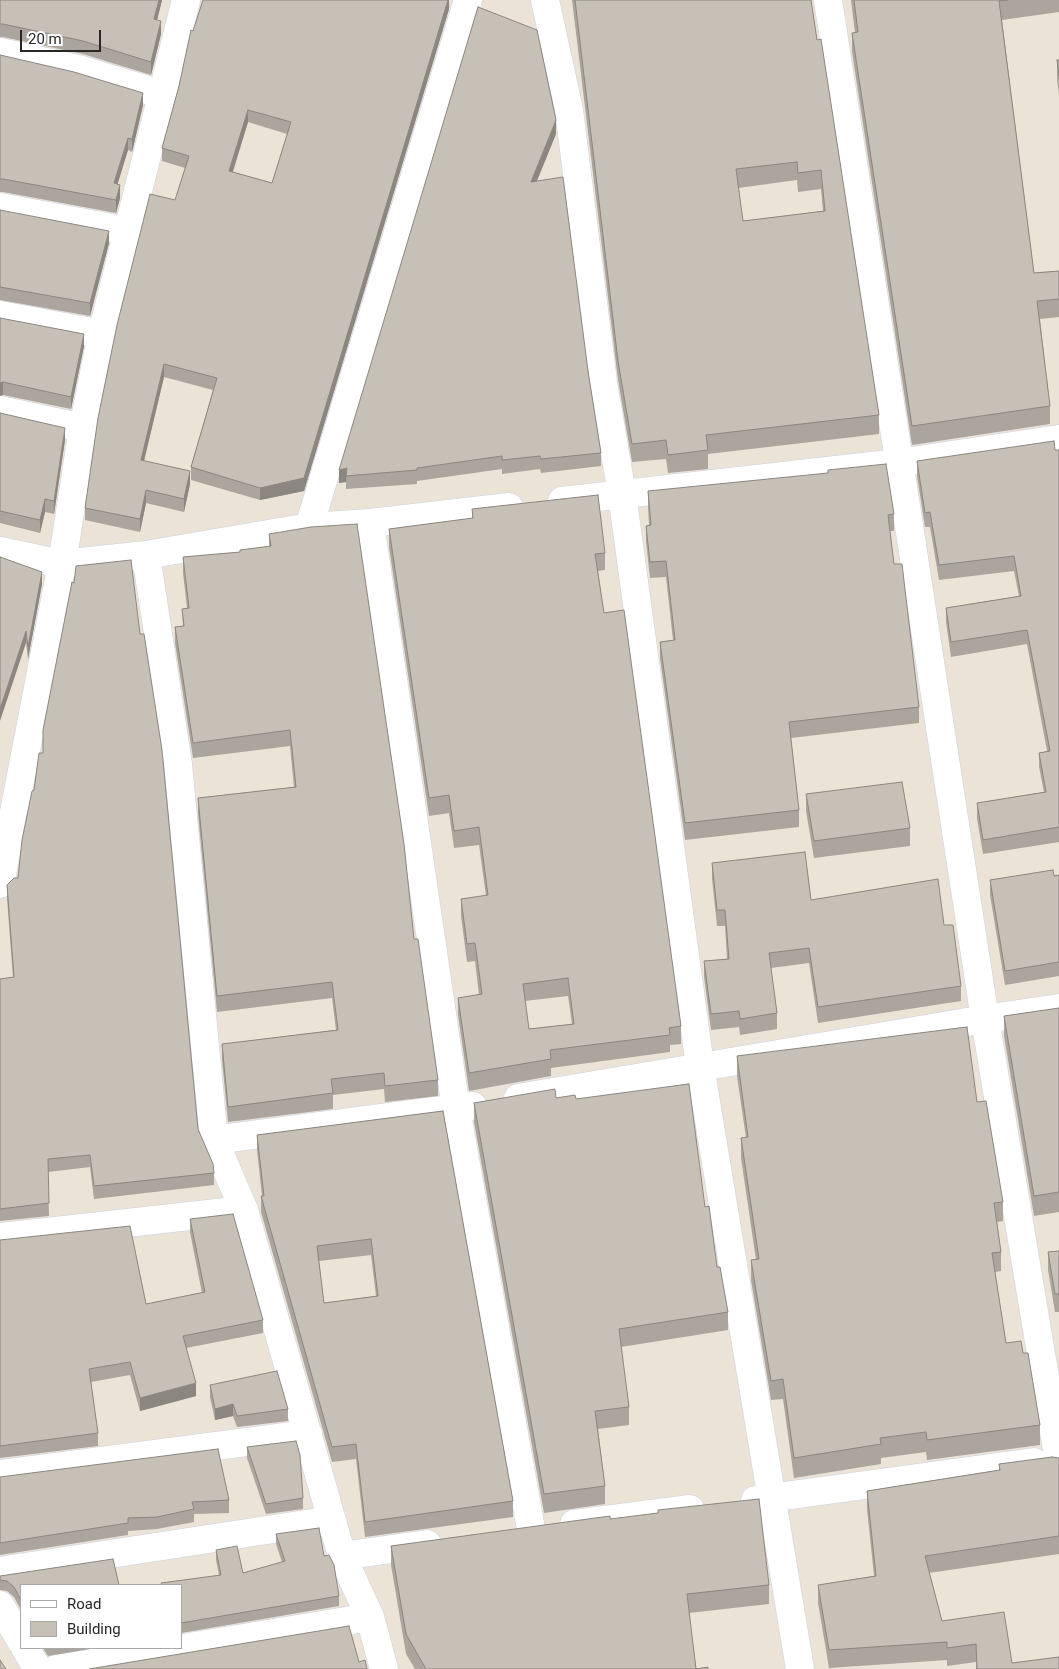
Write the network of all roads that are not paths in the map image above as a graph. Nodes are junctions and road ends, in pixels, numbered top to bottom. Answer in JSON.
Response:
{"nodes":[{"id":1,"x":186,"y":0,"type":"edge"},
{"id":2,"x":468,"y":0,"type":"edge"},
{"id":3,"x":545,"y":0,"type":"edge"},
{"id":4,"x":828,"y":0,"type":"edge"},
{"id":5,"x":0,"y":52,"type":"edge"},
{"id":6,"x":164,"y":95,"type":"junction"},
{"id":7,"x":0,"y":206,"type":"edge"},
{"id":8,"x":128,"y":231,"type":"junction"},
{"id":9,"x":0,"y":315,"type":"edge"},
{"id":10,"x":102,"y":334,"type":"junction"},
{"id":11,"x":0,"y":410,"type":"edge"},
{"id":12,"x":83,"y":428,"type":"junction"},
{"id":13,"x":1059,"y":439,"type":"edge"},
{"id":14,"x":898,"y":463,"type":"junction"},
{"id":15,"x":622,"y":494,"type":"junction"},
{"id":16,"x":370,"y":523,"type":"junction"},
{"id":17,"x":309,"y":527,"type":"junction"},
{"id":18,"x":0,"y":551,"type":"edge"},
{"id":19,"x":146,"y":555,"type":"junction"},
{"id":20,"x":62,"y":564,"type":"junction"},
{"id":21,"x":3,"y":855,"type":"edge"},
{"id":22,"x":0,"y":884,"type":"edge"},
{"id":23,"x":1059,"y":1008,"type":"edge"},
{"id":24,"x":985,"y":1019,"type":"junction"},
{"id":25,"x":700,"y":1066,"type":"junction"},
{"id":26,"x":456,"y":1109,"type":"junction"},
{"id":27,"x":214,"y":1140,"type":"junction"},
{"id":28,"x":244,"y":1210,"type":"junction"},
{"id":29,"x":0,"y":1237,"type":"edge"},
{"id":30,"x":308,"y":1434,"type":"junction"},
{"id":31,"x":1059,"y":1459,"type":"edge"},
{"id":32,"x":0,"y":1474,"type":"edge"},
{"id":33,"x":772,"y":1498,"type":"junction"},
{"id":34,"x":332,"y":1520,"type":"junction"},
{"id":35,"x":530,"y":1529,"type":"junction"},
{"id":36,"x":502,"y":1534,"type":"edge"},
{"id":37,"x":455,"y":1540,"type":"edge"},
{"id":38,"x":342,"y":1556,"type":"junction"},
{"id":39,"x":0,"y":1571,"type":"edge"},
{"id":40,"x":0,"y":1605,"type":"edge"},
{"id":41,"x":370,"y":1618,"type":"junction"},
{"id":42,"x":20,"y":1639,"type":"edge"},
{"id":43,"x":26,"y":1649,"type":"edge"},
{"id":44,"x":179,"y":1649,"type":"edge"},
{"id":45,"x":182,"y":1649,"type":"edge"},
{"id":46,"x":38,"y":1669,"type":"edge"},
{"id":47,"x":56,"y":1669,"type":"edge"},
{"id":48,"x":384,"y":1669,"type":"edge"},
{"id":49,"x":800,"y":1669,"type":"edge"}],
"edges":[{"from":1,"to":6,"type":"street"},
{"from":2,"to":17,"type":"street"},
{"from":3,"to":15,"type":"street"},
{"from":4,"to":14,"type":"street"},
{"from":5,"to":6,"type":"street"},
{"from":6,"to":8,"type":"street"},
{"from":7,"to":8,"type":"street"},
{"from":8,"to":10,"type":"street"},
{"from":9,"to":10,"type":"street"},
{"from":10,"to":12,"type":"street"},
{"from":11,"to":12,"type":"street"},
{"from":12,"to":20,"type":"street"},
{"from":13,"to":14,"type":"street"},
{"from":14,"to":15,"type":"street"},
{"from":14,"to":24,"type":"street"},
{"from":15,"to":16,"type":"street"},
{"from":15,"to":25,"type":"street"},
{"from":16,"to":17,"type":"street"},
{"from":16,"to":26,"type":"street"},
{"from":17,"to":19,"type":"street"},
{"from":18,"to":20,"type":"street"},
{"from":19,"to":20,"type":"street"},
{"from":19,"to":27,"type":"street"},
{"from":20,"to":21,"type":"street"},
{"from":21,"to":22,"type":"street"},
{"from":23,"to":24,"type":"street"},
{"from":24,"to":25,"type":"street"},
{"from":24,"to":31,"type":"street"},
{"from":25,"to":26,"type":"street"},
{"from":25,"to":33,"type":"street"},
{"from":26,"to":27,"type":"street"},
{"from":26,"to":35,"type":"street"},
{"from":27,"to":28,"type":"street"},
{"from":28,"to":29,"type":"street"},
{"from":28,"to":30,"type":"street"},
{"from":30,"to":32,"type":"street"},
{"from":30,"to":34,"type":"street"},
{"from":31,"to":33,"type":"street"},
{"from":33,"to":35,"type":"street"},
{"from":33,"to":49,"type":"street"},
{"from":34,"to":38,"type":"street"},
{"from":34,"to":39,"type":"street"},
{"from":35,"to":36,"type":"street"},
{"from":37,"to":38,"type":"street"},
{"from":38,"to":41,"type":"street"},
{"from":40,"to":42,"type":"street"},
{"from":41,"to":45,"type":"street"},
{"from":41,"to":48,"type":"street"},
{"from":43,"to":46,"type":"street"},
{"from":44,"to":47,"type":"street"}]}
